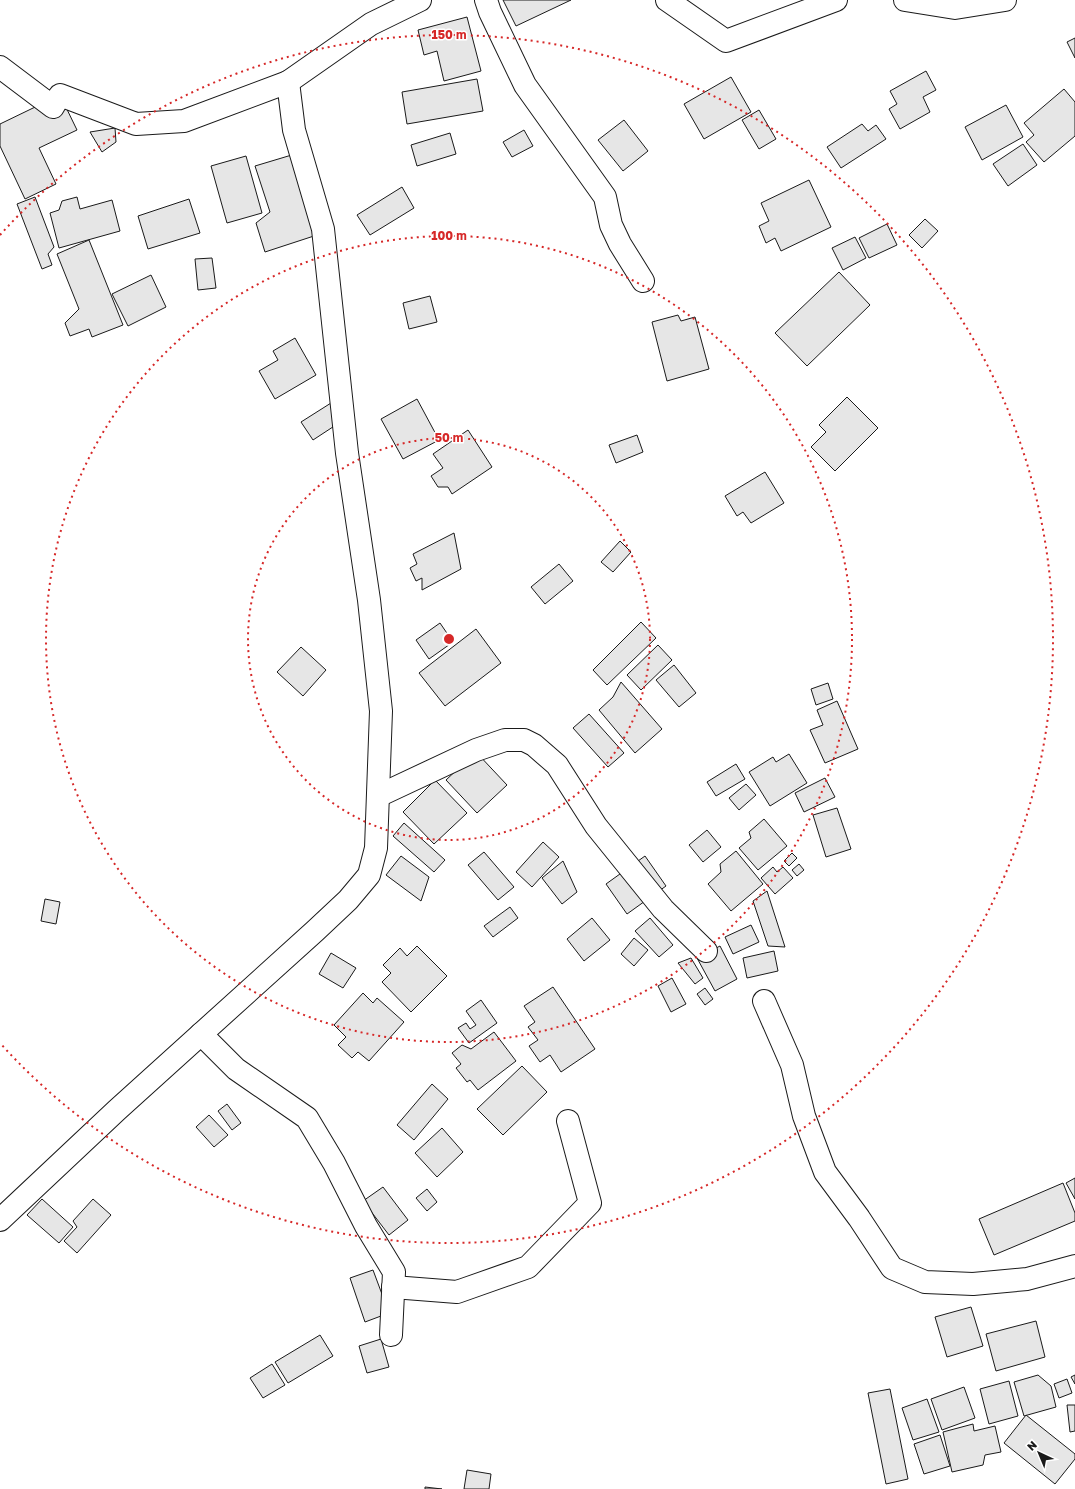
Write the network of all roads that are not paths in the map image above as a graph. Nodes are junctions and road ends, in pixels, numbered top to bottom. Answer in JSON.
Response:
{"nodes":[{"id":1,"x":420,"y":0,"type":"edge"},
{"id":2,"x":486,"y":0,"type":"edge"},
{"id":3,"x":667,"y":0,"type":"edge"},
{"id":4,"x":836,"y":0,"type":"edge"},
{"id":5,"x":905,"y":0,"type":"edge"},
{"id":6,"x":1005,"y":0,"type":"edge"},
{"id":7,"x":0,"y":67,"type":"edge"},
{"id":8,"x":288,"y":82,"type":"junction"},
{"id":9,"x":643,"y":281,"type":"dead end"},
{"id":10,"x":378,"y":796,"type":"junction"},
{"id":11,"x":706,"y":951,"type":"dead end"},
{"id":12,"x":764,"y":1001,"type":"dead end"},
{"id":13,"x":201,"y":1034,"type":"junction"},
{"id":14,"x":568,"y":1121,"type":"dead end"},
{"id":15,"x":0,"y":1220,"type":"edge"},
{"id":16,"x":1075,"y":1266,"type":"edge"},
{"id":17,"x":393,"y":1287,"type":"junction"},
{"id":18,"x":391,"y":1336,"type":"dead end"}],
"edges":[{"from":1,"to":8,"type":"street"},
{"from":2,"to":9,"type":"street"},
{"from":3,"to":4,"type":"street"},
{"from":5,"to":6,"type":"street"},
{"from":7,"to":8,"type":"street"},
{"from":8,"to":10,"type":"street"},
{"from":10,"to":11,"type":"street"},
{"from":10,"to":13,"type":"street"},
{"from":12,"to":16,"type":"street"},
{"from":13,"to":15,"type":"street"},
{"from":13,"to":17,"type":"street"},
{"from":14,"to":17,"type":"street"},
{"from":17,"to":18,"type":"street"}]}
